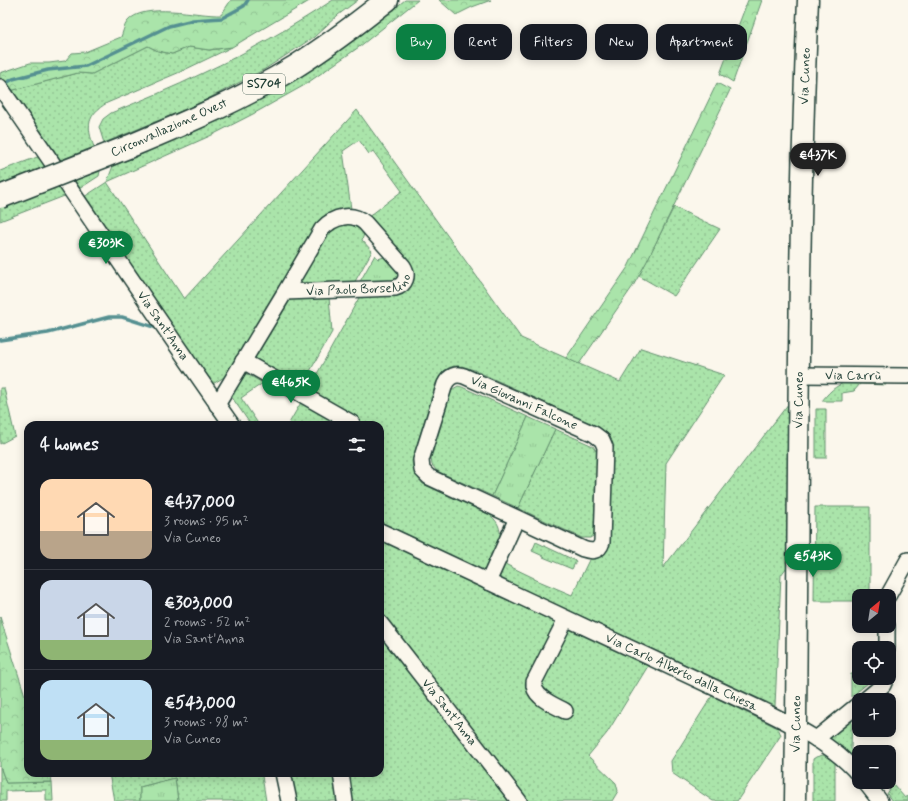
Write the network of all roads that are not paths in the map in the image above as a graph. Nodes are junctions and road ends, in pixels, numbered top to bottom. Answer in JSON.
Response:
{"nodes":[{"id":1,"x":387,"y":0,"type":"edge"},
{"id":2,"x":808,"y":0,"type":"edge"},
{"id":3,"x":1,"y":89,"type":"edge"},
{"id":4,"x":0,"y":197,"type":"edge"},
{"id":5,"x":285,"y":292,"type":"junction"},
{"id":6,"x":243,"y":361,"type":"junction"},
{"id":7,"x":799,"y":375,"type":"junction"},
{"id":8,"x":908,"y":376,"type":"edge"},
{"id":9,"x":217,"y":405,"type":"junction"},
{"id":10,"x":229,"y":421,"type":"edge"},
{"id":11,"x":348,"y":421,"type":"edge"},
{"id":12,"x":517,"y":518,"type":"junction"},
{"id":13,"x":384,"y":533,"type":"edge"},
{"id":14,"x":908,"y":560,"type":"edge"},
{"id":15,"x":488,"y":582,"type":"junction"},
{"id":16,"x":892,"y":589,"type":"edge"},
{"id":17,"x":566,"y":619,"type":"junction"},
{"id":18,"x":384,"y":628,"type":"edge"},
{"id":19,"x":883,"y":685,"type":"edge"},
{"id":20,"x":873,"y":693,"type":"edge"},
{"id":21,"x":852,"y":710,"type":"edge"},
{"id":22,"x":565,"y":711,"type":"dead end"},
{"id":23,"x":796,"y":727,"type":"junction"},
{"id":24,"x":816,"y":740,"type":"junction"},
{"id":25,"x":852,"y":768,"type":"edge"},
{"id":26,"x":285,"y":777,"type":"edge"},
{"id":27,"x":342,"y":777,"type":"edge"},
{"id":28,"x":871,"y":789,"type":"edge"},
{"id":29,"x":288,"y":801,"type":"edge"},
{"id":30,"x":345,"y":801,"type":"edge"},
{"id":31,"x":519,"y":801,"type":"edge"},
{"id":32,"x":795,"y":801,"type":"edge"},
{"id":33,"x":880,"y":801,"type":"edge"}],
"edges":[{"from":1,"to":4,"type":"highway","name":"Circonvallazione Ovest","number":"SS704","bridge":true},
{"from":2,"to":7,"type":"main road","name":"Via Cuneo"},
{"from":3,"to":9,"type":"street","name":"Via Sant'Anna"},
{"from":5,"to":5,"type":"street","name":"Via Paolo Borsellino"},
{"from":5,"to":6,"type":"street","name":"Via Paolo Borsellino"},
{"from":6,"to":9,"type":"street","name":"Via Paolo Borsellino"},
{"from":6,"to":11,"type":"street"},
{"from":7,"to":8,"type":"street","name":"Via Carrù"},
{"from":7,"to":23,"type":"main road","name":"Via Cuneo"},
{"from":9,"to":10,"type":"street","name":"Via Sant'Anna"},
{"from":12,"to":12,"type":"street","name":"Via Giovanni Falcone"},
{"from":12,"to":15,"type":"street"},
{"from":13,"to":15,"type":"street","name":"Via Carlo Alberto dalla Chiesa"},
{"from":14,"to":16,"type":"street"},
{"from":15,"to":17,"type":"street","name":"Via Carlo Alberto dalla Chiesa"},
{"from":17,"to":22,"type":"street"},
{"from":17,"to":23,"type":"street","name":"Via Carlo Alberto dalla Chiesa"},
{"from":18,"to":31,"type":"street","name":"Via Sant'Anna"},
{"from":19,"to":20,"type":"street"},
{"from":21,"to":24,"type":"street"},
{"from":23,"to":24,"type":"street","name":"Via Carlo Alberto dalla Chiesa"},
{"from":23,"to":32,"type":"main road","name":"Via Cuneo"},
{"from":24,"to":25,"type":"street","name":"Via Carlo Alberto dalla Chiesa"},
{"from":26,"to":29,"type":"street"},
{"from":27,"to":30,"type":"street"},
{"from":28,"to":33,"type":"street"}]}
